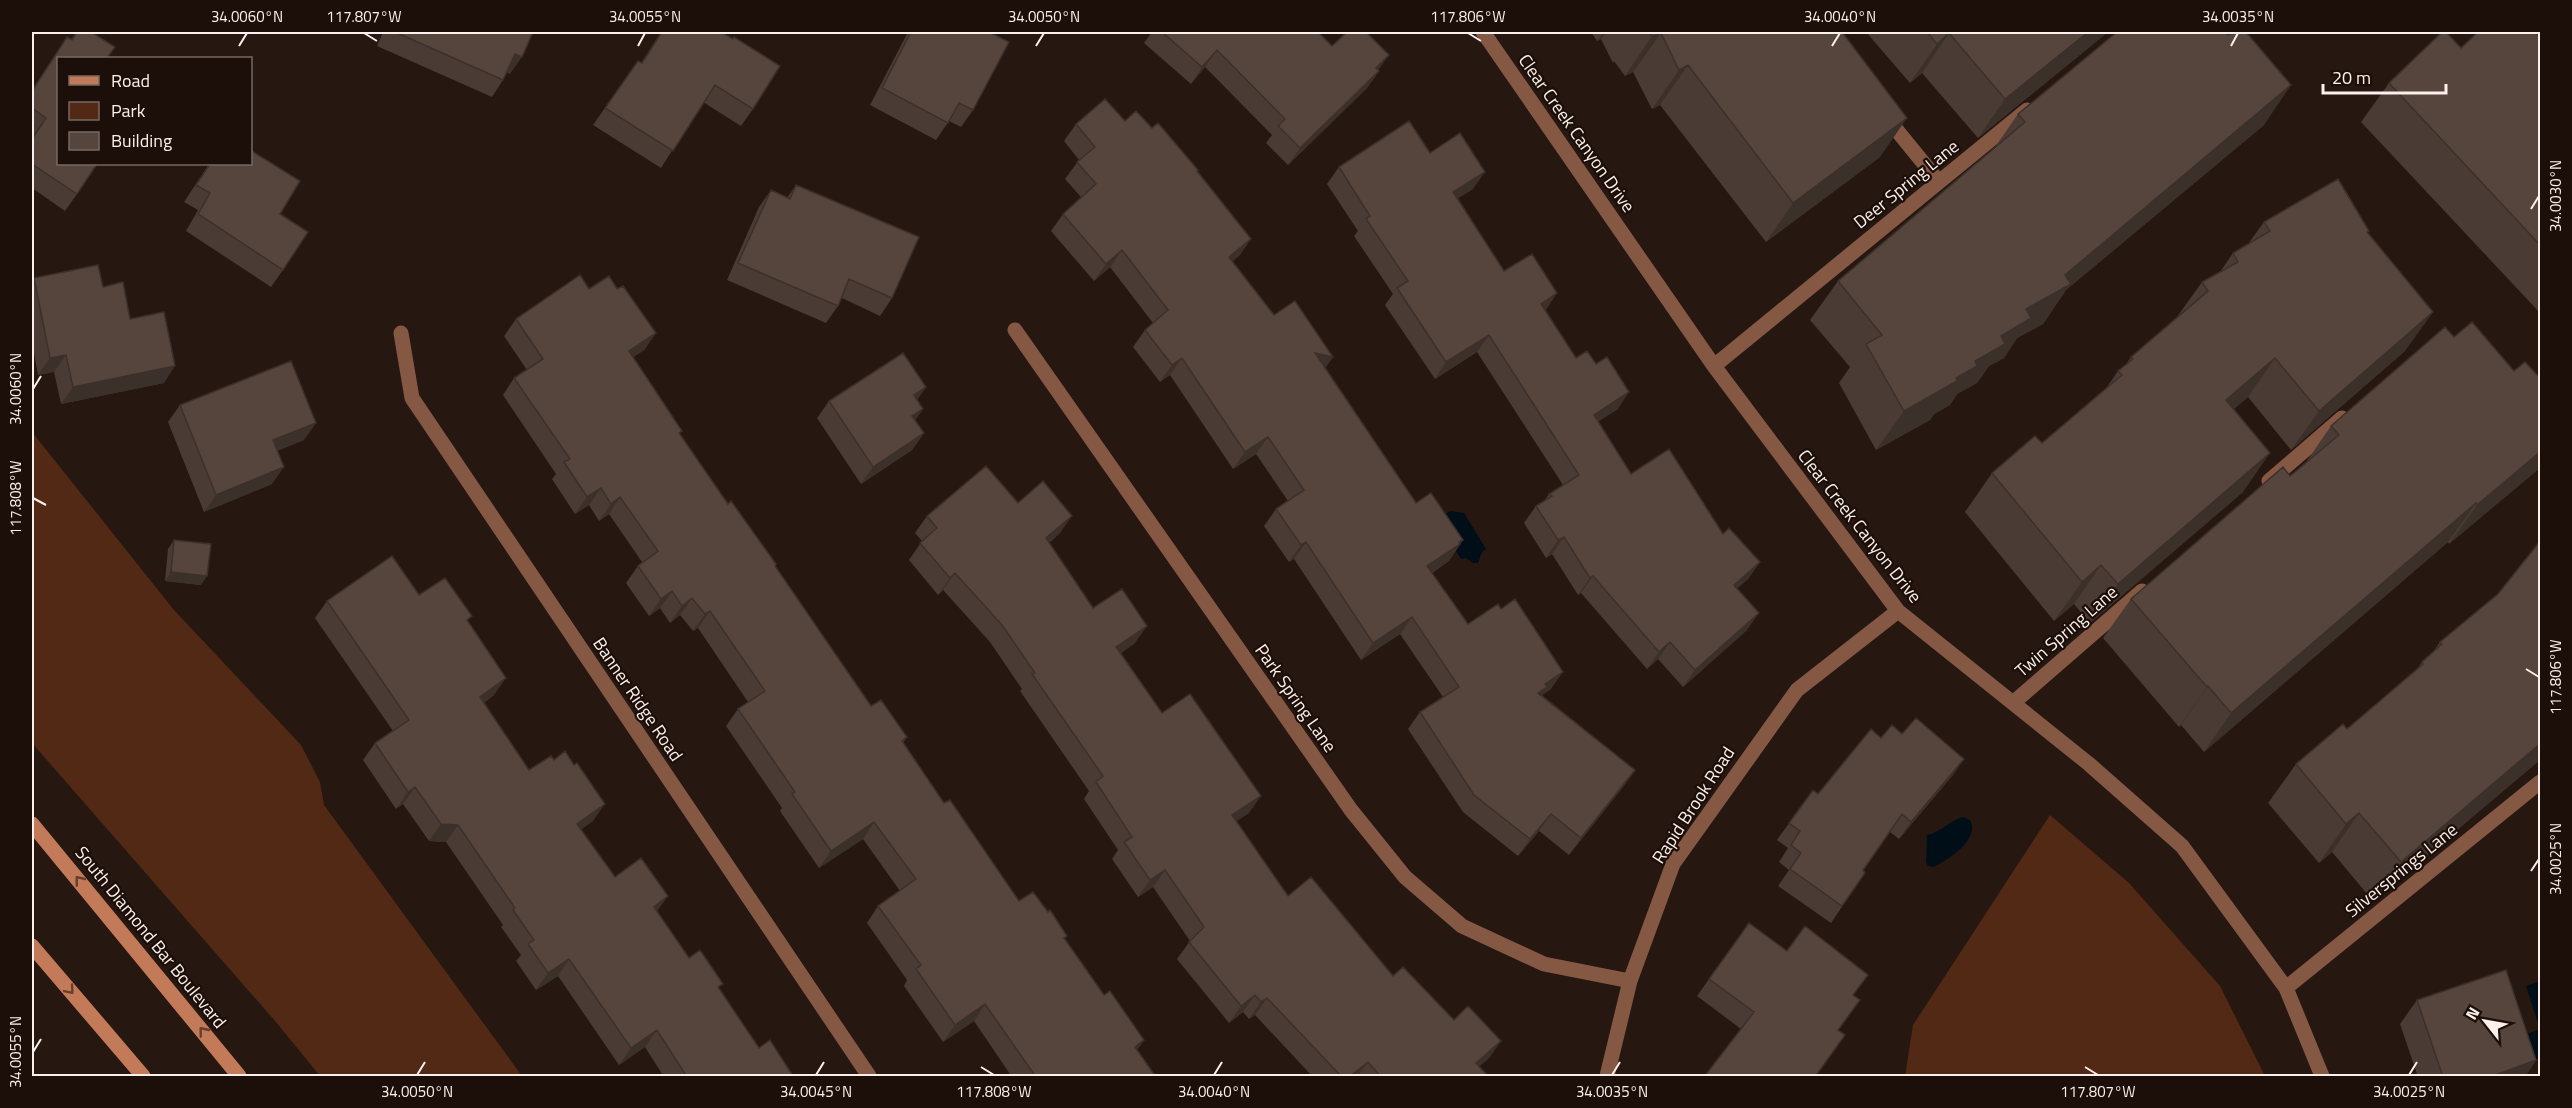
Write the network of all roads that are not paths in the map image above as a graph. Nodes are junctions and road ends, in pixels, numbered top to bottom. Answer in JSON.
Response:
{"nodes":[{"id":1,"x":1484,"y":32,"type":"edge"},
{"id":2,"x":2040,"y":99,"type":"edge"},
{"id":3,"x":1874,"y":102,"type":"edge"},
{"id":4,"x":1939,"y":182,"type":"junction"},
{"id":5,"x":1015,"y":330,"type":"dead end"},
{"id":6,"x":401,"y":333,"type":"dead end"},
{"id":7,"x":1714,"y":366,"type":"junction"},
{"id":8,"x":2354,"y":408,"type":"edge"},
{"id":9,"x":2255,"y":494,"type":"edge"},
{"id":10,"x":2157,"y":579,"type":"edge"},
{"id":11,"x":1898,"y":610,"type":"junction"},
{"id":12,"x":2013,"y":703,"type":"junction"},
{"id":13,"x":2541,"y":782,"type":"edge"},
{"id":14,"x":32,"y":824,"type":"edge"},
{"id":15,"x":32,"y":946,"type":"edge"},
{"id":16,"x":1630,"y":981,"type":"junction"},
{"id":17,"x":2286,"y":988,"type":"junction"},
{"id":18,"x":142,"y":1077,"type":"edge"},
{"id":19,"x":239,"y":1077,"type":"edge"},
{"id":20,"x":869,"y":1077,"type":"edge"},
{"id":21,"x":1607,"y":1077,"type":"edge"},
{"id":22,"x":2322,"y":1077,"type":"edge"}],
"edges":[{"from":1,"to":7,"type":"street","name":"Clear Creek Canyon Drive"},
{"from":2,"to":4,"type":"street","name":"Deer Spring Lane"},
{"from":3,"to":4,"type":"street"},
{"from":4,"to":7,"type":"street","name":"Deer Spring Lane"},
{"from":5,"to":16,"type":"street","name":"Park Spring Lane"},
{"from":6,"to":20,"type":"street","name":"Banner Ridge Road"},
{"from":7,"to":11,"type":"street","name":"Clear Creek Canyon Drive"},
{"from":8,"to":9,"type":"street"},
{"from":10,"to":12,"type":"street","name":"Twin Spring Lane"},
{"from":11,"to":12,"type":"street","name":"Clear Creek Canyon Drive"},
{"from":11,"to":16,"type":"street","name":"Rapid Brook Road"},
{"from":12,"to":17,"type":"street","name":"Clear Creek Canyon Drive"},
{"from":13,"to":17,"type":"street","name":"Silversprings Lane"},
{"from":19,"to":14,"type":"main road","name":"South Diamond Bar Boulevard","one_way":true},
{"from":15,"to":18,"type":"main road","one_way":true},
{"from":16,"to":21,"type":"street","name":"Rapid Brook Road"},
{"from":17,"to":22,"type":"street","name":"Clear Creek Canyon Drive"}]}
